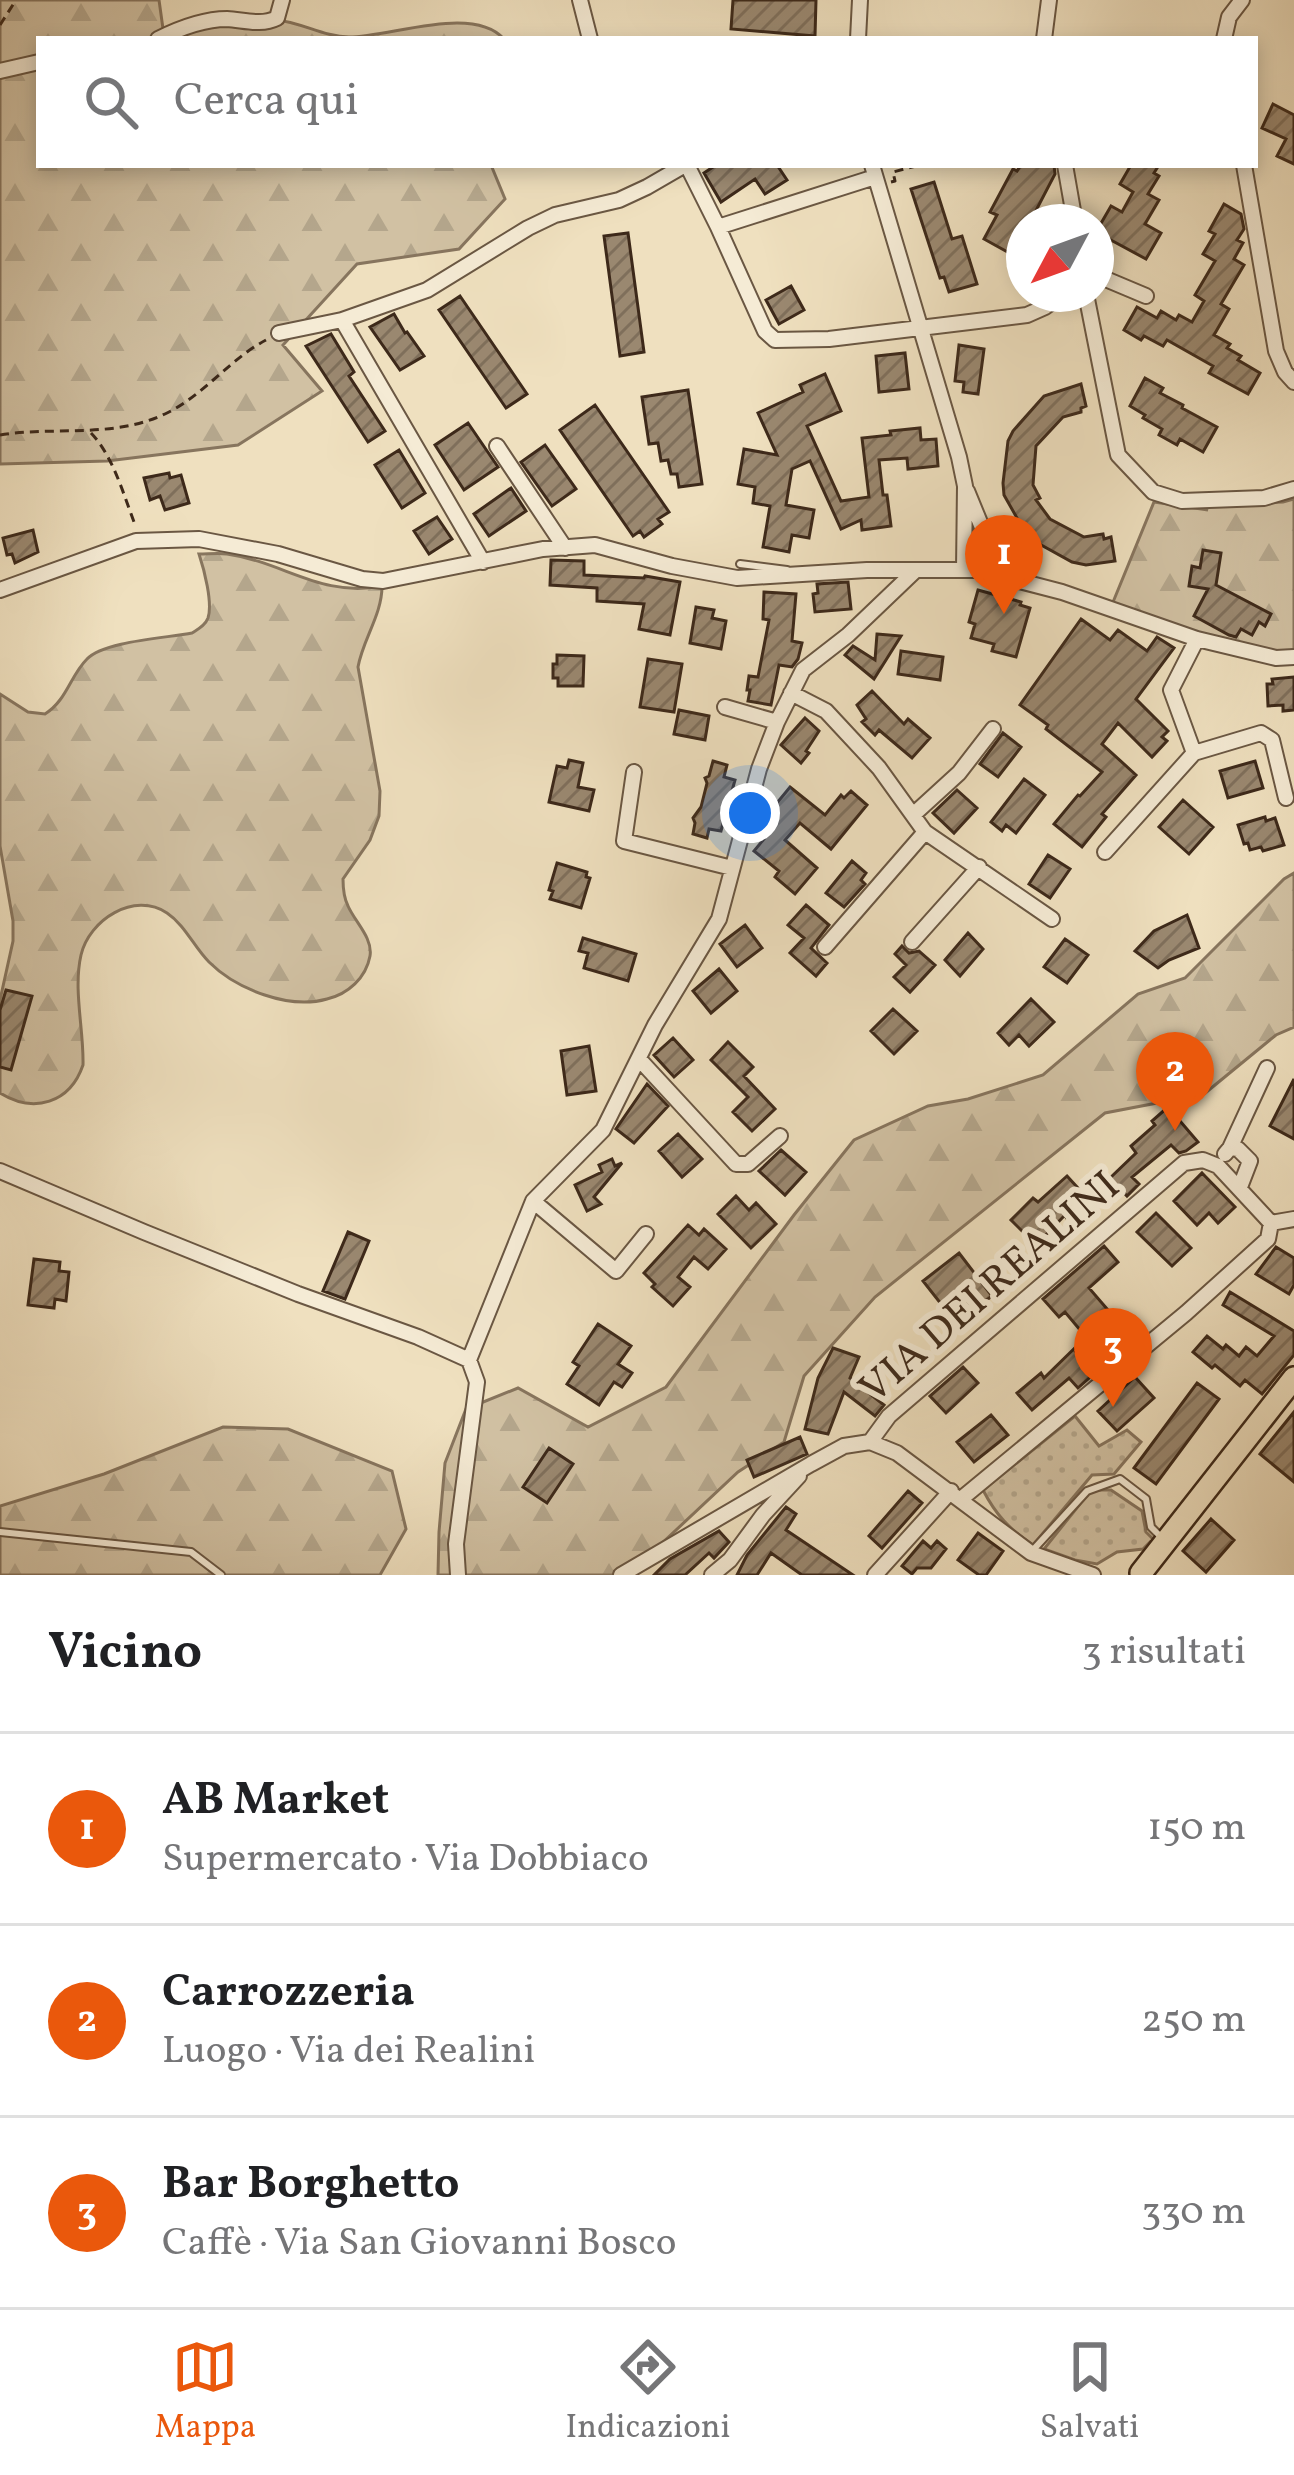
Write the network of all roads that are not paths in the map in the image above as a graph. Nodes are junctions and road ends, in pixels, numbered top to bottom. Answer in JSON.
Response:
{"nodes":[{"id":1,"x":282,"y":0,"type":"edge"},
{"id":2,"x":580,"y":0,"type":"edge"},
{"id":3,"x":860,"y":0,"type":"edge"},
{"id":4,"x":1049,"y":0,"type":"edge"},
{"id":5,"x":1242,"y":0,"type":"edge"},
{"id":6,"x":164,"y":36,"type":"edge"},
{"id":7,"x":589,"y":36,"type":"edge"},
{"id":8,"x":857,"y":36,"type":"edge"},
{"id":9,"x":1044,"y":36,"type":"edge"},
{"id":10,"x":1225,"y":36,"type":"edge"},
{"id":11,"x":36,"y":63,"type":"edge"},
{"id":12,"x":0,"y":71,"type":"edge"},
{"id":13,"x":680,"y":168,"type":"edge"},
{"id":14,"x":688,"y":168,"type":"edge"},
{"id":15,"x":1066,"y":168,"type":"edge"},
{"id":16,"x":1245,"y":168,"type":"edge"},
{"id":17,"x":874,"y":171,"type":"edge"},
{"id":18,"x":1072,"y":204,"type":"edge"},
{"id":19,"x":718,"y":226,"type":"junction"},
{"id":20,"x":1114,"y":282,"type":"edge"},
{"id":21,"x":1147,"y":296,"type":"dead end"},
{"id":22,"x":1034,"y":312,"type":"edge"},
{"id":23,"x":1090,"y":312,"type":"edge"},
{"id":24,"x":342,"y":320,"type":"junction"},
{"id":25,"x":922,"y":329,"type":"junction"},
{"id":26,"x":279,"y":333,"type":"road end"},
{"id":27,"x":1294,"y":382,"type":"edge"},
{"id":28,"x":497,"y":446,"type":"dead end"},
{"id":29,"x":965,"y":486,"type":"junction"},
{"id":30,"x":1294,"y":489,"type":"edge"},
{"id":31,"x":565,"y":548,"type":"junction"},
{"id":32,"x":483,"y":562,"type":"junction"},
{"id":33,"x":740,"y":564,"type":"dead end"},
{"id":34,"x":916,"y":570,"type":"junction"},
{"id":35,"x":964,"y":570,"type":"junction"},
{"id":36,"x":808,"y":573,"type":"junction"},
{"id":37,"x":1002,"y":576,"type":"junction"},
{"id":38,"x":0,"y":590,"type":"edge"},
{"id":39,"x":1197,"y":639,"type":"junction"},
{"id":40,"x":1294,"y":657,"type":"edge"},
{"id":41,"x":791,"y":693,"type":"junction"},
{"id":42,"x":725,"y":706,"type":"dead end"},
{"id":43,"x":777,"y":722,"type":"junction"},
{"id":44,"x":993,"y":729,"type":"dead end"},
{"id":45,"x":1193,"y":753,"type":"junction"},
{"id":46,"x":634,"y":772,"type":"dead end"},
{"id":47,"x":1286,"y":798,"type":"dead end"},
{"id":48,"x":913,"y":815,"type":"junction"},
{"id":49,"x":925,"y":832,"type":"junction"},
{"id":50,"x":1105,"y":852,"type":"dead end"},
{"id":51,"x":979,"y":867,"type":"junction"},
{"id":52,"x":732,"y":868,"type":"junction"},
{"id":53,"x":1052,"y":919,"type":"dead end"},
{"id":54,"x":912,"y":942,"type":"dead end"},
{"id":55,"x":825,"y":946,"type":"dead end"},
{"id":56,"x":639,"y":1059,"type":"junction"},
{"id":57,"x":1267,"y":1068,"type":"dead end"},
{"id":58,"x":779,"y":1136,"type":"dead end"},
{"id":59,"x":1230,"y":1148,"type":"junction"},
{"id":60,"x":1218,"y":1166,"type":"junction"},
{"id":61,"x":0,"y":1171,"type":"edge"},
{"id":62,"x":1240,"y":1187,"type":"junction"},
{"id":63,"x":533,"y":1202,"type":"junction"},
{"id":64,"x":1294,"y":1220,"type":"edge"},
{"id":65,"x":1271,"y":1223,"type":"junction"},
{"id":66,"x":646,"y":1234,"type":"dead end"},
{"id":67,"x":470,"y":1360,"type":"junction"},
{"id":68,"x":1294,"y":1378,"type":"edge"},
{"id":69,"x":870,"y":1442,"type":"junction"},
{"id":70,"x":811,"y":1464,"type":"junction"},
{"id":71,"x":956,"y":1495,"type":"junction"},
{"id":72,"x":0,"y":1532,"type":"edge"},
{"id":73,"x":1165,"y":1540,"type":"junction"},
{"id":74,"x":1031,"y":1553,"type":"junction"},
{"id":75,"x":1135,"y":1574,"type":"edge"},
{"id":76,"x":221,"y":1575,"type":"edge"},
{"id":77,"x":458,"y":1575,"type":"edge"},
{"id":78,"x":621,"y":1575,"type":"edge"},
{"id":79,"x":712,"y":1575,"type":"edge"},
{"id":80,"x":875,"y":1575,"type":"edge"},
{"id":81,"x":1094,"y":1575,"type":"edge"}],
"edges":[{"from":1,"to":6,"type":"street"},
{"from":2,"to":7,"type":"street"},
{"from":3,"to":8,"type":"street"},
{"from":4,"to":9,"type":"street"},
{"from":5,"to":10,"type":"street"},
{"from":11,"to":12,"type":"street"},
{"from":13,"to":24,"type":"street"},
{"from":14,"to":19,"type":"street"},
{"from":15,"to":18,"type":"street"},
{"from":16,"to":27,"type":"street"},
{"from":17,"to":19,"type":"street"},
{"from":17,"to":25,"type":"street"},
{"from":19,"to":25,"type":"street"},
{"from":20,"to":21,"type":"street"},
{"from":22,"to":25,"type":"street"},
{"from":23,"to":30,"type":"street"},
{"from":24,"to":26,"type":"street"},
{"from":24,"to":32,"type":"street"},
{"from":25,"to":29,"type":"street"},
{"from":28,"to":31,"type":"street"},
{"from":29,"to":35,"type":"street"},
{"from":29,"to":37,"type":"street"},
{"from":31,"to":32,"type":"street"},
{"from":31,"to":36,"type":"street"},
{"from":32,"to":38,"type":"street"},
{"from":33,"to":36,"type":"lane"},
{"from":34,"to":35,"type":"street"},
{"from":34,"to":36,"type":"street"},
{"from":34,"to":41,"type":"street"},
{"from":35,"to":37,"type":"street"},
{"from":37,"to":39,"type":"street"},
{"from":39,"to":40,"type":"street"},
{"from":39,"to":45,"type":"street"},
{"from":41,"to":43,"type":"street"},
{"from":41,"to":48,"type":"street"},
{"from":42,"to":43,"type":"street"},
{"from":43,"to":52,"type":"street"},
{"from":44,"to":48,"type":"street"},
{"from":45,"to":47,"type":"street"},
{"from":45,"to":50,"type":"street"},
{"from":46,"to":52,"type":"street"},
{"from":48,"to":49,"type":"street"},
{"from":49,"to":51,"type":"street"},
{"from":49,"to":55,"type":"street"},
{"from":51,"to":53,"type":"street"},
{"from":51,"to":54,"type":"street"},
{"from":52,"to":56,"type":"street"},
{"from":56,"to":58,"type":"street"},
{"from":56,"to":63,"type":"street"},
{"from":57,"to":59,"type":"street"},
{"from":59,"to":60,"type":"street"},
{"from":59,"to":62,"type":"street"},
{"from":60,"to":62,"type":"street"},
{"from":60,"to":69,"type":"street","name":"VIA DEI REALINI"},
{"from":61,"to":67,"type":"street"},
{"from":62,"to":65,"type":"street"},
{"from":63,"to":66,"type":"street"},
{"from":63,"to":67,"type":"street"},
{"from":64,"to":65,"type":"street"},
{"from":65,"to":71,"type":"street"},
{"from":67,"to":77,"type":"street"},
{"from":68,"to":73,"type":"main road"},
{"from":69,"to":70,"type":"street"},
{"from":69,"to":71,"type":"street"},
{"from":70,"to":78,"type":"street"},
{"from":70,"to":79,"type":"street"},
{"from":71,"to":74,"type":"street"},
{"from":71,"to":80,"type":"street"},
{"from":72,"to":76,"type":"lane"},
{"from":73,"to":74,"type":"lane"},
{"from":73,"to":75,"type":"main road"},
{"from":74,"to":81,"type":"street"}]}
